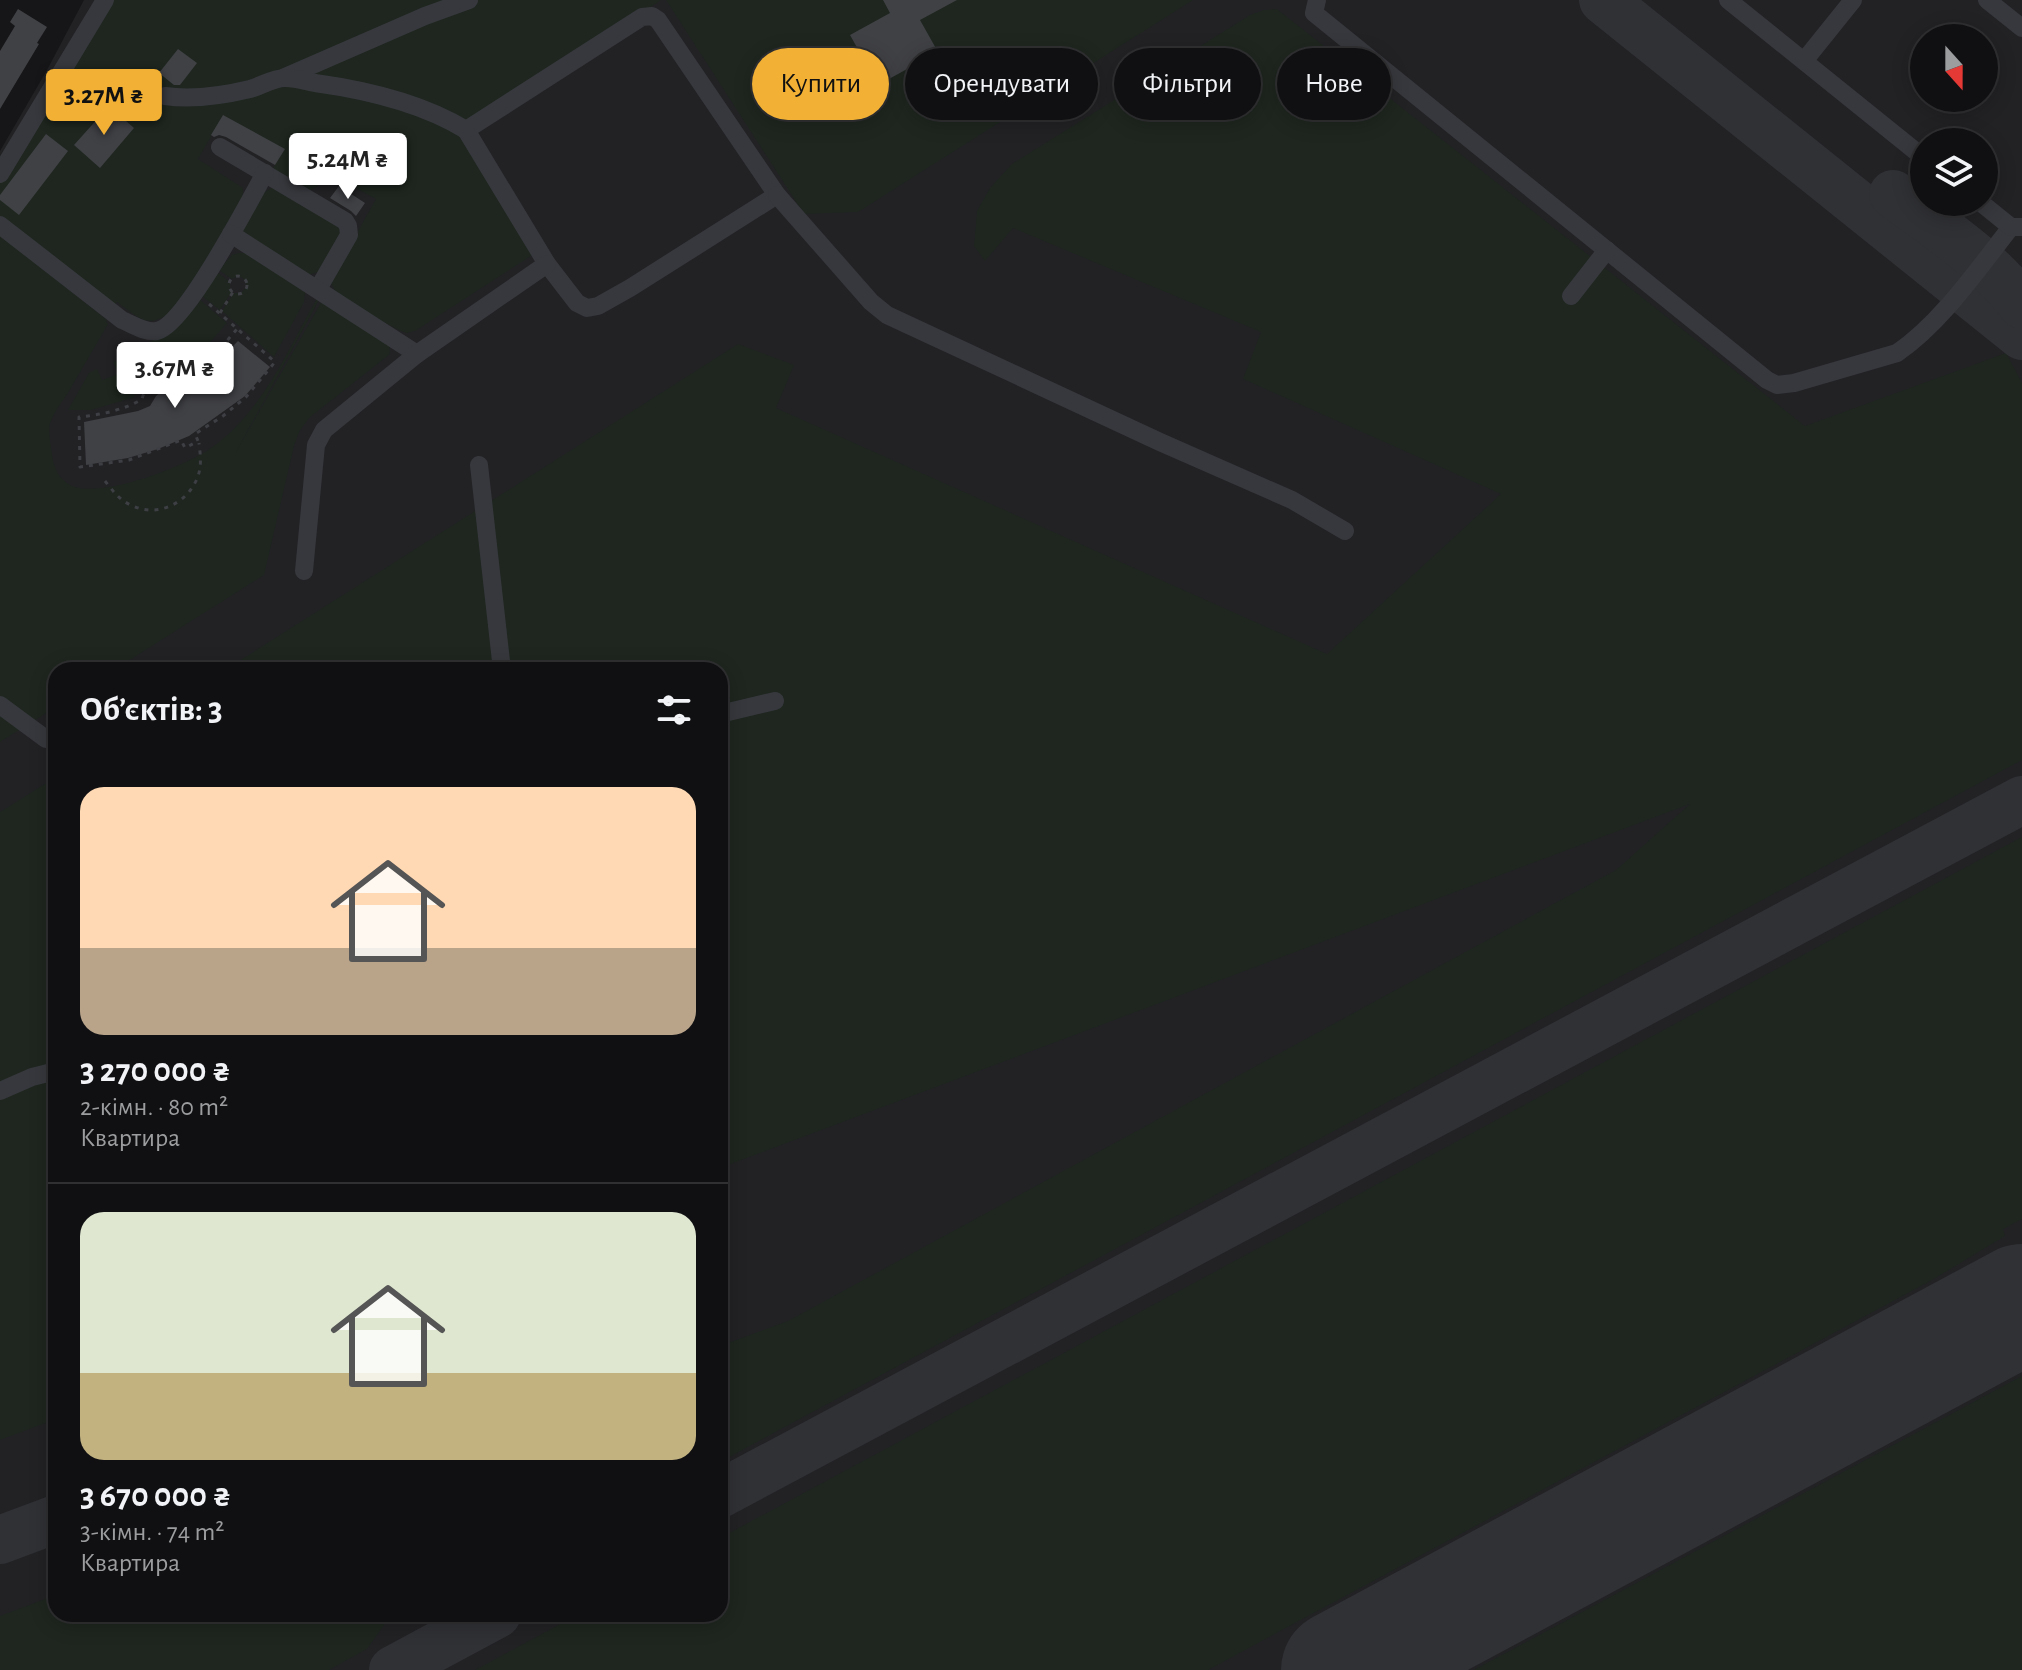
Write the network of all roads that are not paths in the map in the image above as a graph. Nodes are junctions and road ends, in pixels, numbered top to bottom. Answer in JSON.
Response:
{"nodes":[{"id":1,"x":105,"y":0,"type":"edge"},
{"id":2,"x":469,"y":0,"type":"edge"},
{"id":3,"x":1728,"y":0,"type":"edge"},
{"id":4,"x":1853,"y":0,"type":"edge"},
{"id":5,"x":1987,"y":0,"type":"edge"},
{"id":6,"x":1312,"y":4,"type":"edge"},
{"id":7,"x":644,"y":8,"type":"edge"},
{"id":8,"x":2022,"y":28,"type":"edge"},
{"id":9,"x":1804,"y":61,"type":"junction"},
{"id":10,"x":282,"y":78,"type":"junction"},
{"id":11,"x":165,"y":96,"type":"dead end"},
{"id":12,"x":466,"y":130,"type":"junction"},
{"id":13,"x":220,"y":147,"type":"dead end"},
{"id":14,"x":1910,"y":147,"type":"edge"},
{"id":15,"x":265,"y":173,"type":"junction"},
{"id":16,"x":0,"y":174,"type":"edge"},
{"id":17,"x":777,"y":195,"type":"junction"},
{"id":18,"x":1998,"y":214,"type":"edge"},
{"id":19,"x":0,"y":225,"type":"edge"},
{"id":20,"x":2017,"y":227,"type":"edge"},
{"id":21,"x":231,"y":234,"type":"junction"},
{"id":22,"x":1607,"y":250,"type":"junction"},
{"id":23,"x":547,"y":264,"type":"junction"},
{"id":24,"x":318,"y":289,"type":"junction"},
{"id":25,"x":1571,"y":296,"type":"dead end"},
{"id":26,"x":417,"y":354,"type":"junction"},
{"id":27,"x":479,"y":465,"type":"dead end"},
{"id":28,"x":1345,"y":531,"type":"dead end"},
{"id":29,"x":304,"y":571,"type":"dead end"},
{"id":30,"x":501,"y":662,"type":"edge"},
{"id":31,"x":775,"y":701,"type":"dead end"},
{"id":32,"x":0,"y":705,"type":"edge"},
{"id":33,"x":728,"y":712,"type":"edge"},
{"id":34,"x":46,"y":739,"type":"dead end"},
{"id":35,"x":48,"y":1073,"type":"edge"},
{"id":36,"x":0,"y":1091,"type":"edge"}],
"edges":[{"from":1,"to":16,"type":"lane"},
{"from":2,"to":10,"type":"lane"},
{"from":3,"to":9,"type":"lane"},
{"from":4,"to":9,"type":"lane"},
{"from":5,"to":8,"type":"lane"},
{"from":6,"to":22,"type":"lane"},
{"from":7,"to":12,"type":"lane"},
{"from":7,"to":17,"type":"lane"},
{"from":9,"to":14,"type":"lane"},
{"from":10,"to":11,"type":"lane"},
{"from":10,"to":12,"type":"lane"},
{"from":12,"to":23,"type":"lane"},
{"from":13,"to":15,"type":"lane"},
{"from":15,"to":21,"type":"lane"},
{"from":15,"to":24,"type":"lane"},
{"from":17,"to":23,"type":"lane"},
{"from":17,"to":28,"type":"lane"},
{"from":18,"to":20,"type":"lane"},
{"from":19,"to":21,"type":"lane"},
{"from":20,"to":22,"type":"lane"},
{"from":21,"to":24,"type":"lane"},
{"from":22,"to":25,"type":"lane"},
{"from":23,"to":26,"type":"lane"},
{"from":24,"to":26,"type":"lane"},
{"from":26,"to":29,"type":"lane"},
{"from":27,"to":30,"type":"lane"},
{"from":31,"to":33,"type":"lane"},
{"from":32,"to":34,"type":"lane"},
{"from":35,"to":36,"type":"lane"}]}
